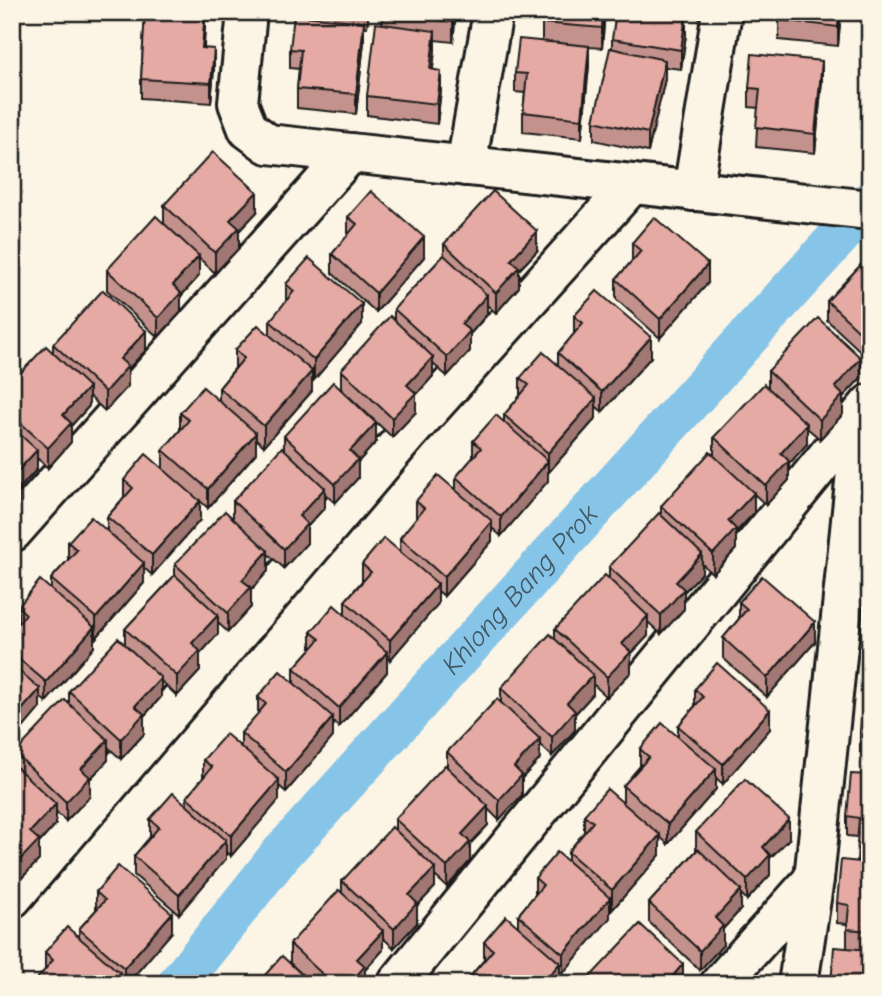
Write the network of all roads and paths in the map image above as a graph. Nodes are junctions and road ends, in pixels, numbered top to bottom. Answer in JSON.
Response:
{"nodes":[{"id":1,"x":247,"y":12,"type":"edge"},
{"id":2,"x":494,"y":12,"type":"edge"},
{"id":3,"x":722,"y":12,"type":"edge"},
{"id":4,"x":350,"y":153,"type":"junction"},
{"id":5,"x":466,"y":166,"type":"junction"},
{"id":6,"x":632,"y":184,"type":"junction"},
{"id":7,"x":693,"y":191,"type":"junction"},
{"id":8,"x":870,"y":210,"type":"edge"},
{"id":9,"x":866,"y":409,"type":"edge"},
{"id":10,"x":12,"y":532,"type":"edge"},
{"id":11,"x":814,"y":880,"type":"junction"},
{"id":12,"x":12,"y":898,"type":"edge"},
{"id":13,"x":397,"y":984,"type":"edge"},
{"id":14,"x":720,"y":984,"type":"edge"},
{"id":15,"x":798,"y":984,"type":"edge"}],
"edges":[{"from":1,"to":4,"type":"street"},
{"from":2,"to":5,"type":"street"},
{"from":3,"to":7,"type":"street"},
{"from":4,"to":5,"type":"street"},
{"from":4,"to":10,"type":"street"},
{"from":5,"to":6,"type":"street"},
{"from":6,"to":7,"type":"street"},
{"from":6,"to":12,"type":"street"},
{"from":7,"to":8,"type":"street"},
{"from":9,"to":11,"type":"street"},
{"from":9,"to":13,"type":"street"},
{"from":11,"to":14,"type":"street"},
{"from":11,"to":15,"type":"street"}]}
